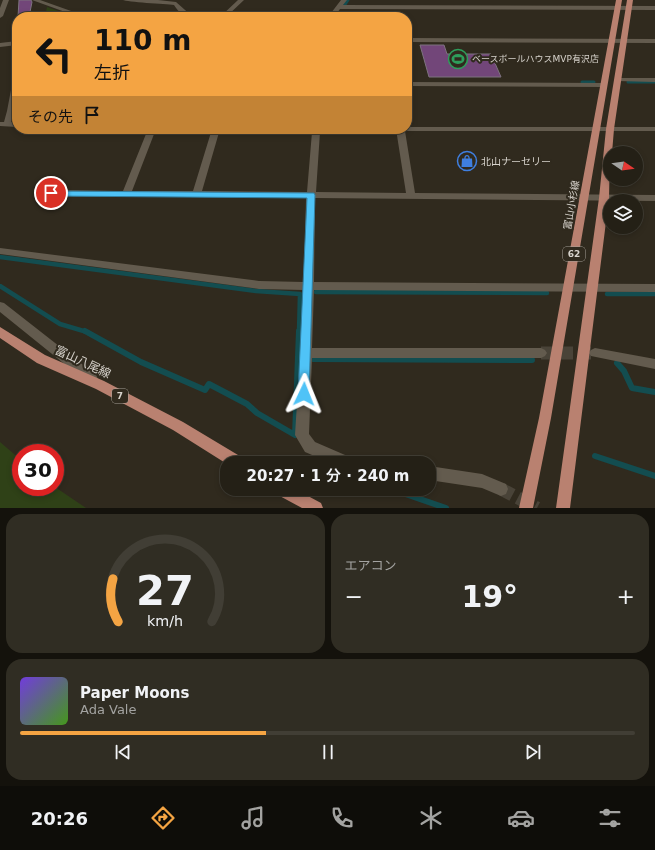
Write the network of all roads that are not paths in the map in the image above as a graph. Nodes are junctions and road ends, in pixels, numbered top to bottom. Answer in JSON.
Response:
{"nodes":[{"id":1,"x":6,"y":0,"type":"edge"},
{"id":2,"x":35,"y":0,"type":"edge"},
{"id":3,"x":126,"y":0,"type":"edge"},
{"id":4,"x":241,"y":0,"type":"edge"},
{"id":5,"x":344,"y":0,"type":"edge"},
{"id":6,"x":551,"y":0,"type":"edge"},
{"id":7,"x":618,"y":4,"type":"edge"},
{"id":8,"x":630,"y":4,"type":"edge"},
{"id":9,"x":339,"y":7,"type":"junction"},
{"id":10,"x":555,"y":7,"type":"junction"},
{"id":11,"x":655,"y":8,"type":"edge"},
{"id":12,"x":71,"y":12,"type":"edge"},
{"id":13,"x":184,"y":12,"type":"edge"},
{"id":14,"x":228,"y":12,"type":"edge"},
{"id":15,"x":335,"y":12,"type":"edge"},
{"id":16,"x":0,"y":16,"type":"edge"},
{"id":17,"x":412,"y":40,"type":"edge"},
{"id":18,"x":611,"y":41,"type":"junction"},
{"id":19,"x":624,"y":41,"type":"junction"},
{"id":20,"x":655,"y":41,"type":"edge"},
{"id":21,"x":12,"y":44,"type":"edge"},
{"id":22,"x":0,"y":45,"type":"edge"},
{"id":23,"x":619,"y":80,"type":"junction"},
{"id":24,"x":655,"y":80,"type":"edge"},
{"id":25,"x":412,"y":84,"type":"edge"},
{"id":26,"x":604,"y":85,"type":"junction"},
{"id":27,"x":12,"y":105,"type":"edge"},
{"id":28,"x":3,"y":124,"type":"edge"},
{"id":29,"x":412,"y":129,"type":"edge"},
{"id":30,"x":595,"y":129,"type":"junction"},
{"id":31,"x":610,"y":129,"type":"junction"},
{"id":32,"x":655,"y":129,"type":"edge"},
{"id":33,"x":150,"y":134,"type":"edge"},
{"id":34,"x":215,"y":134,"type":"edge"},
{"id":35,"x":316,"y":134,"type":"edge"},
{"id":36,"x":401,"y":134,"type":"edge"},
{"id":37,"x":51,"y":193,"type":"dead end"},
{"id":38,"x":126,"y":194,"type":"junction"},
{"id":39,"x":197,"y":194,"type":"junction"},
{"id":40,"x":604,"y":194,"type":"edge"},
{"id":41,"x":311,"y":195,"type":"junction"},
{"id":42,"x":411,"y":196,"type":"junction"},
{"id":43,"x":585,"y":197,"type":"junction"},
{"id":44,"x":603,"y":198,"type":"edge"},
{"id":45,"x":643,"y":198,"type":"edge"},
{"id":46,"x":655,"y":198,"type":"edge"},
{"id":47,"x":603,"y":205,"type":"edge"},
{"id":48,"x":0,"y":251,"type":"edge"},
{"id":49,"x":309,"y":286,"type":"junction"},
{"id":50,"x":591,"y":287,"type":"junction"},
{"id":51,"x":568,"y":288,"type":"junction"},
{"id":52,"x":655,"y":288,"type":"edge"},
{"id":53,"x":0,"y":306,"type":"edge"},
{"id":54,"x":0,"y":332,"type":"edge"},
{"id":55,"x":305,"y":353,"type":"junction"},
{"id":56,"x":541,"y":353,"type":"tunnel mouth"},
{"id":57,"x":595,"y":354,"type":"tunnel mouth"},
{"id":58,"x":655,"y":364,"type":"edge"},
{"id":59,"x":100,"y":385,"type":"junction"},
{"id":60,"x":227,"y":456,"type":"edge"},
{"id":61,"x":331,"y":456,"type":"edge"},
{"id":62,"x":436,"y":475,"type":"edge"},
{"id":63,"x":501,"y":489,"type":"tunnel mouth"},
{"id":64,"x":294,"y":496,"type":"edge"},
{"id":65,"x":316,"y":508,"type":"edge"},
{"id":66,"x":526,"y":508,"type":"edge"},
{"id":67,"x":563,"y":508,"type":"edge"}],
"edges":[{"from":1,"to":16,"type":"street"},
{"from":2,"to":12,"type":"street"},
{"from":3,"to":13,"type":"street"},
{"from":4,"to":14,"type":"street"},
{"from":5,"to":9,"type":"street"},
{"from":6,"to":10,"type":"street"},
{"from":7,"to":8,"type":"street"},
{"from":7,"to":10,"type":"street"},
{"from":7,"to":18,"type":"main road","name":"富山小杉線","number":"62"},
{"from":8,"to":11,"type":"street"},
{"from":8,"to":19,"type":"main road","number":"62"},
{"from":9,"to":10,"type":"street"},
{"from":9,"to":15,"type":"street"},
{"from":17,"to":18,"type":"street"},
{"from":18,"to":19,"type":"street"},
{"from":18,"to":26,"type":"main road","name":"富山小杉線","number":"62"},
{"from":19,"to":20,"type":"street"},
{"from":19,"to":23,"type":"main road","number":"62"},
{"from":21,"to":22,"type":"street"},
{"from":23,"to":24,"type":"street"},
{"from":23,"to":31,"type":"main road","number":"62"},
{"from":25,"to":26,"type":"street"},
{"from":26,"to":30,"type":"main road","name":"富山小杉線","number":"62"},
{"from":27,"to":28,"type":"street"},
{"from":29,"to":30,"type":"street"},
{"from":30,"to":31,"type":"street"},
{"from":30,"to":43,"type":"main road","name":"富山小杉線","number":"62"},
{"from":31,"to":32,"type":"street"},
{"from":31,"to":40,"type":"main road","number":"62"},
{"from":33,"to":38,"type":"street"},
{"from":34,"to":39,"type":"street"},
{"from":35,"to":41,"type":"street"},
{"from":36,"to":42,"type":"street"},
{"from":37,"to":38,"type":"street"},
{"from":38,"to":39,"type":"street"},
{"from":39,"to":41,"type":"street"},
{"from":41,"to":42,"type":"street"},
{"from":41,"to":49,"type":"street"},
{"from":42,"to":43,"type":"street"},
{"from":43,"to":44,"type":"street"},
{"from":43,"to":51,"type":"main road","name":"富山小杉線","number":"62"},
{"from":45,"to":46,"type":"street"},
{"from":47,"to":50,"type":"main road","number":"62"},
{"from":48,"to":49,"type":"street"},
{"from":49,"to":51,"type":"street"},
{"from":49,"to":55,"type":"street"},
{"from":50,"to":51,"type":"street"},
{"from":50,"to":52,"type":"street"},
{"from":50,"to":67,"type":"main road","number":"62"},
{"from":51,"to":66,"type":"main road","name":"富山小杉線","number":"62"},
{"from":53,"to":59,"type":"street"},
{"from":54,"to":59,"type":"main road","name":"富山八尾線","number":"7"},
{"from":55,"to":56,"type":"street"},
{"from":55,"to":61,"type":"street"},
{"from":57,"to":58,"type":"street"},
{"from":59,"to":60,"type":"main road","name":"富山八尾線","number":"7"},
{"from":62,"to":63,"type":"street"},
{"from":64,"to":65,"type":"main road"}]}
